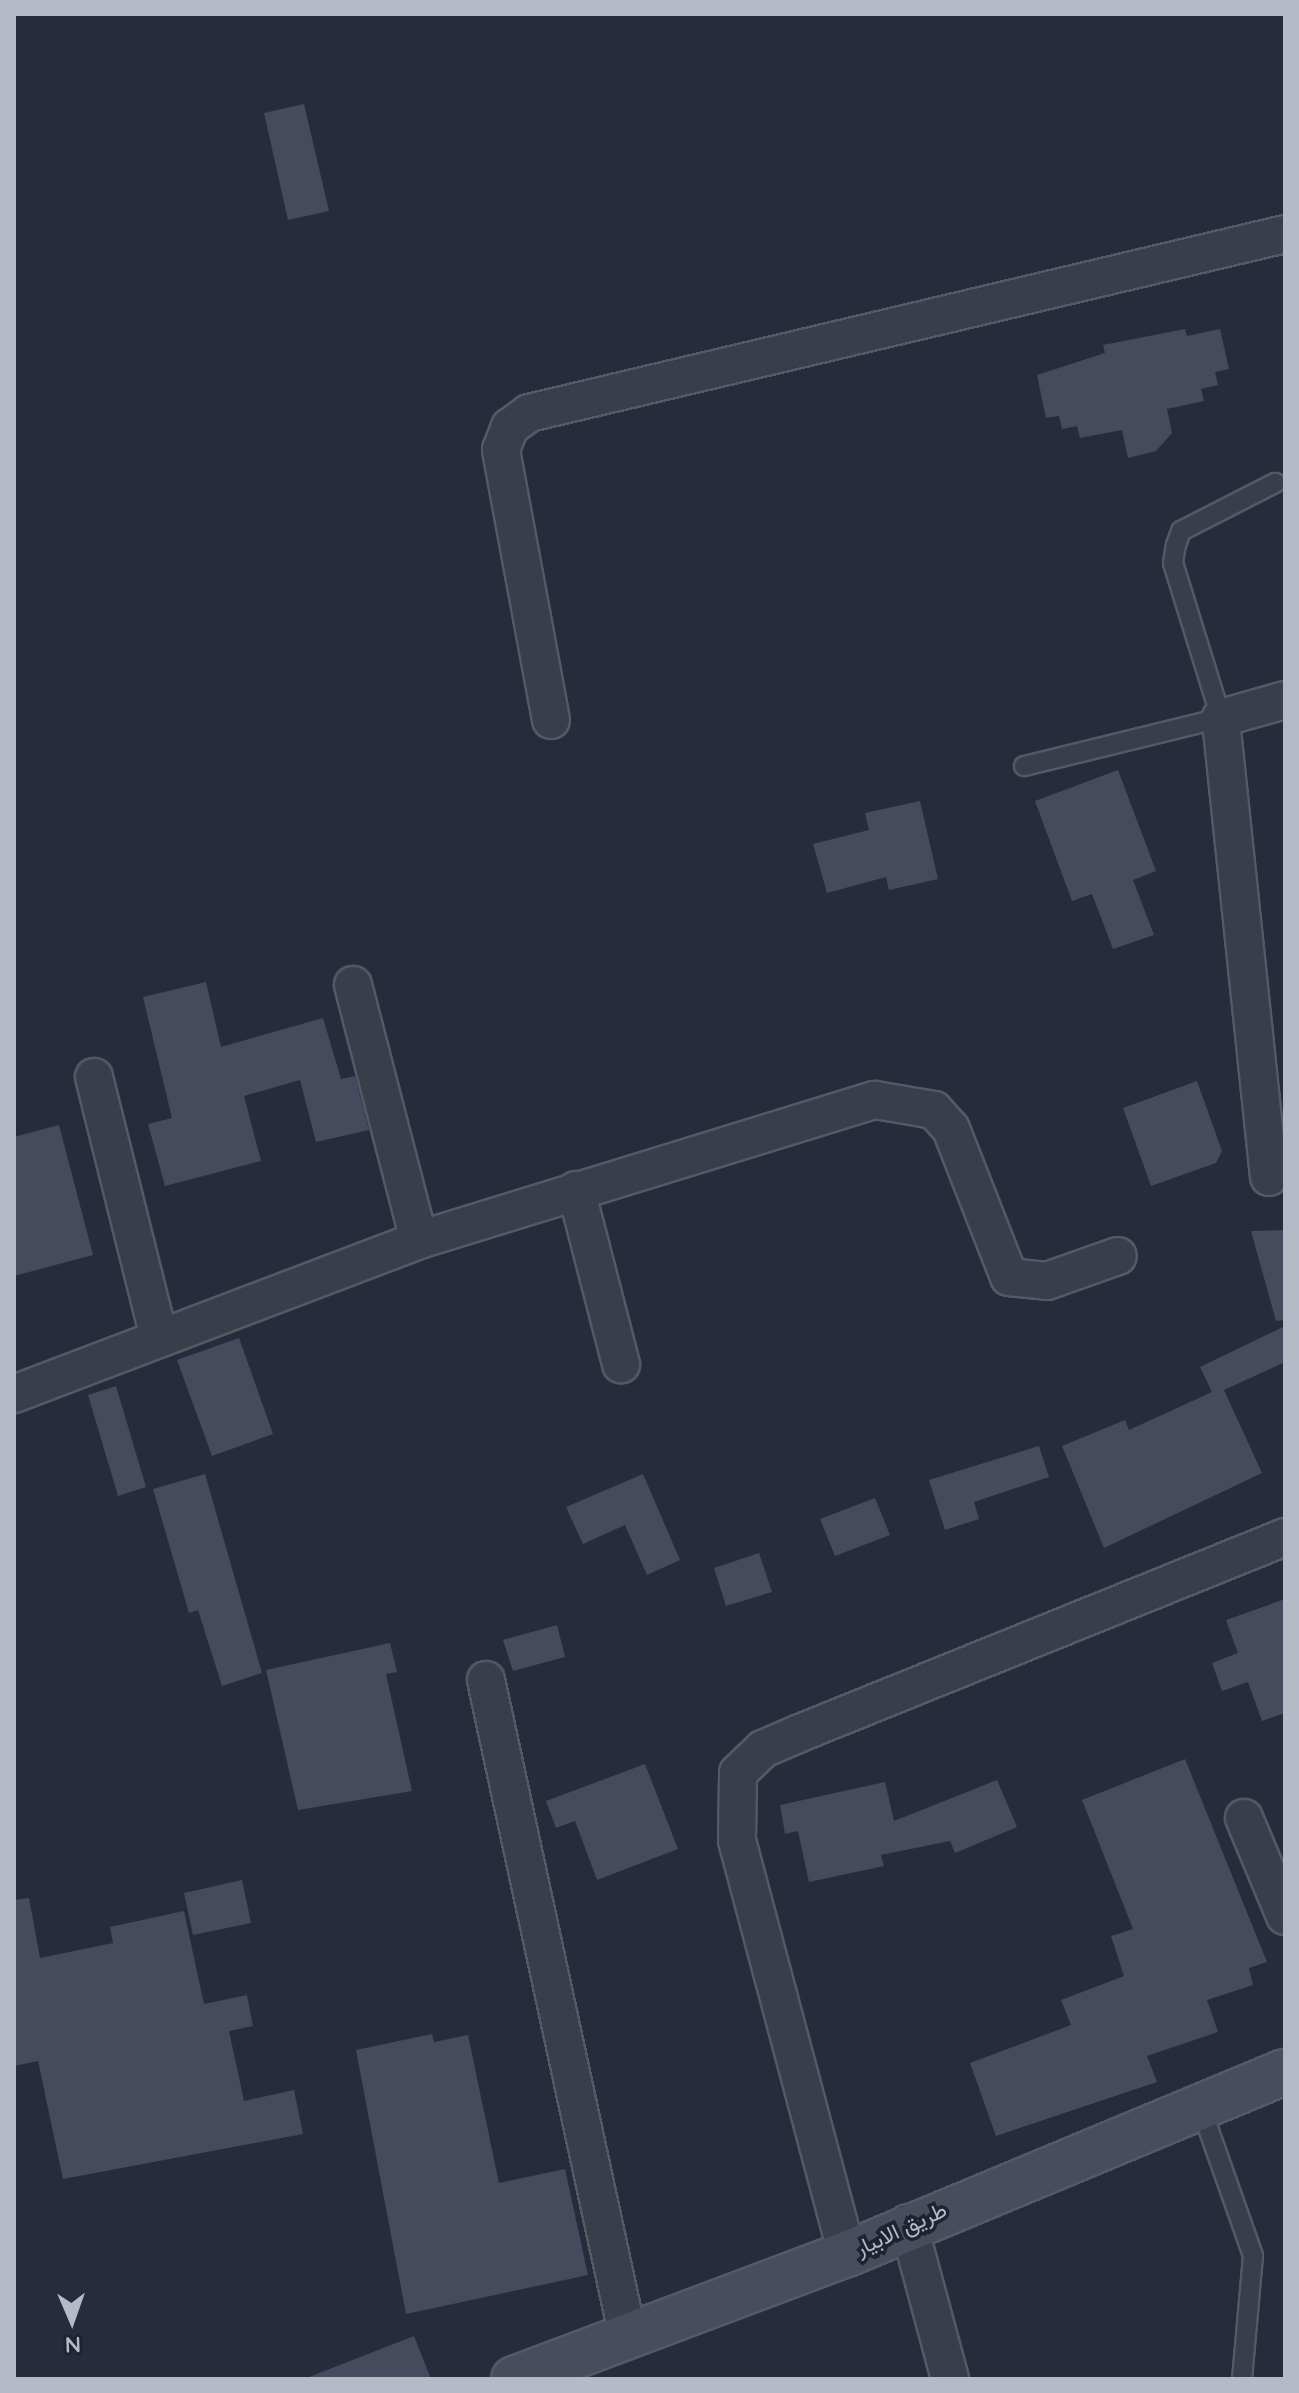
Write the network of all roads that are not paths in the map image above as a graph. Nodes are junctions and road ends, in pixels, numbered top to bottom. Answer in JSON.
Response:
{"nodes":[{"id":1,"x":1285,"y":234,"type":"edge"},
{"id":2,"x":1275,"y":483,"type":"dead end"},
{"id":3,"x":1285,"y":700,"type":"edge"},
{"id":4,"x":1221,"y":718,"type":"junction"},
{"id":5,"x":551,"y":720,"type":"dead end"},
{"id":6,"x":1024,"y":766,"type":"dead end"},
{"id":7,"x":353,"y":985,"type":"dead end"},
{"id":8,"x":94,"y":1077,"type":"dead end"},
{"id":9,"x":1269,"y":1177,"type":"dead end"},
{"id":10,"x":576,"y":1190,"type":"junction"},
{"id":11,"x":419,"y":1240,"type":"junction"},
{"id":12,"x":1118,"y":1256,"type":"dead end"},
{"id":13,"x":159,"y":1338,"type":"junction"},
{"id":14,"x":621,"y":1364,"type":"dead end"},
{"id":15,"x":14,"y":1394,"type":"edge"},
{"id":16,"x":1285,"y":1537,"type":"edge"},
{"id":17,"x":486,"y":1680,"type":"dead end"},
{"id":18,"x":1244,"y":1818,"type":"dead end"},
{"id":19,"x":1285,"y":1916,"type":"edge"},
{"id":20,"x":1285,"y":2072,"type":"edge"},
{"id":21,"x":1200,"y":2104,"type":"junction"},
{"id":22,"x":908,"y":2223,"type":"junction"},
{"id":23,"x":847,"y":2254,"type":"junction"},
{"id":24,"x":627,"y":2332,"type":"junction"},
{"id":25,"x":514,"y":2379,"type":"edge"},
{"id":26,"x":950,"y":2379,"type":"edge"},
{"id":27,"x":1242,"y":2379,"type":"edge"}],
"edges":[{"from":1,"to":5,"type":"street"},
{"from":2,"to":4,"type":"lane"},
{"from":3,"to":4,"type":"street"},
{"from":4,"to":6,"type":"lane"},
{"from":4,"to":9,"type":"street"},
{"from":7,"to":11,"type":"street"},
{"from":8,"to":13,"type":"street"},
{"from":10,"to":11,"type":"street"},
{"from":10,"to":12,"type":"street"},
{"from":10,"to":14,"type":"street"},
{"from":11,"to":13,"type":"street"},
{"from":13,"to":15,"type":"street"},
{"from":16,"to":23,"type":"street"},
{"from":17,"to":24,"type":"street"},
{"from":18,"to":19,"type":"street"},
{"from":20,"to":21,"type":"main road","name":"طريق الابيار"},
{"from":21,"to":22,"type":"main road","name":"طريق الابيار"},
{"from":21,"to":27,"type":"lane"},
{"from":22,"to":23,"type":"main road","name":"طريق الابيار"},
{"from":22,"to":26,"type":"street"},
{"from":23,"to":24,"type":"main road","name":"طريق الابيار"},
{"from":24,"to":25,"type":"main road","name":"طريق الابيار"}]}
